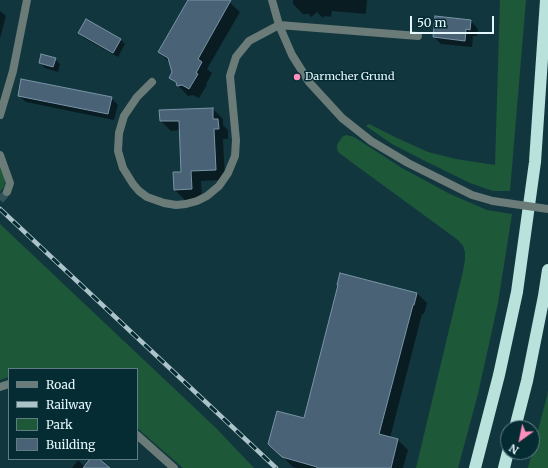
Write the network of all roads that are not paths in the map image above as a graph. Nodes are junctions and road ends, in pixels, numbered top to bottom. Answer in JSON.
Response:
{"nodes":[{"id":1,"x":27,"y":0,"type":"edge"},
{"id":2,"x":272,"y":0,"type":"edge"},
{"id":3,"x":546,"y":0,"type":"edge"},
{"id":4,"x":279,"y":25,"type":"junction"},
{"id":5,"x":418,"y":36,"type":"dead end"},
{"id":6,"x":152,"y":82,"type":"dead end"},
{"id":7,"x":0,"y":115,"type":"edge"},
{"id":8,"x":0,"y":155,"type":"edge"},
{"id":9,"x":7,"y":192,"type":"tunnel mouth"},
{"id":10,"x":548,"y":209,"type":"edge"},
{"id":11,"x":548,"y":270,"type":"edge"},
{"id":12,"x":517,"y":420,"type":"edge"},
{"id":13,"x":138,"y":436,"type":"edge"},
{"id":14,"x":174,"y":468,"type":"edge"},
{"id":15,"x":475,"y":468,"type":"edge"}],
"edges":[{"from":1,"to":7,"type":"street"},
{"from":2,"to":4,"type":"street"},
{"from":3,"to":15,"type":"highway"},
{"from":4,"to":5,"type":"street"},
{"from":4,"to":6,"type":"street"},
{"from":4,"to":10,"type":"street","bridge":true},
{"from":8,"to":9,"type":"street"},
{"from":11,"to":12,"type":"highway"},
{"from":13,"to":14,"type":"street"}]}
